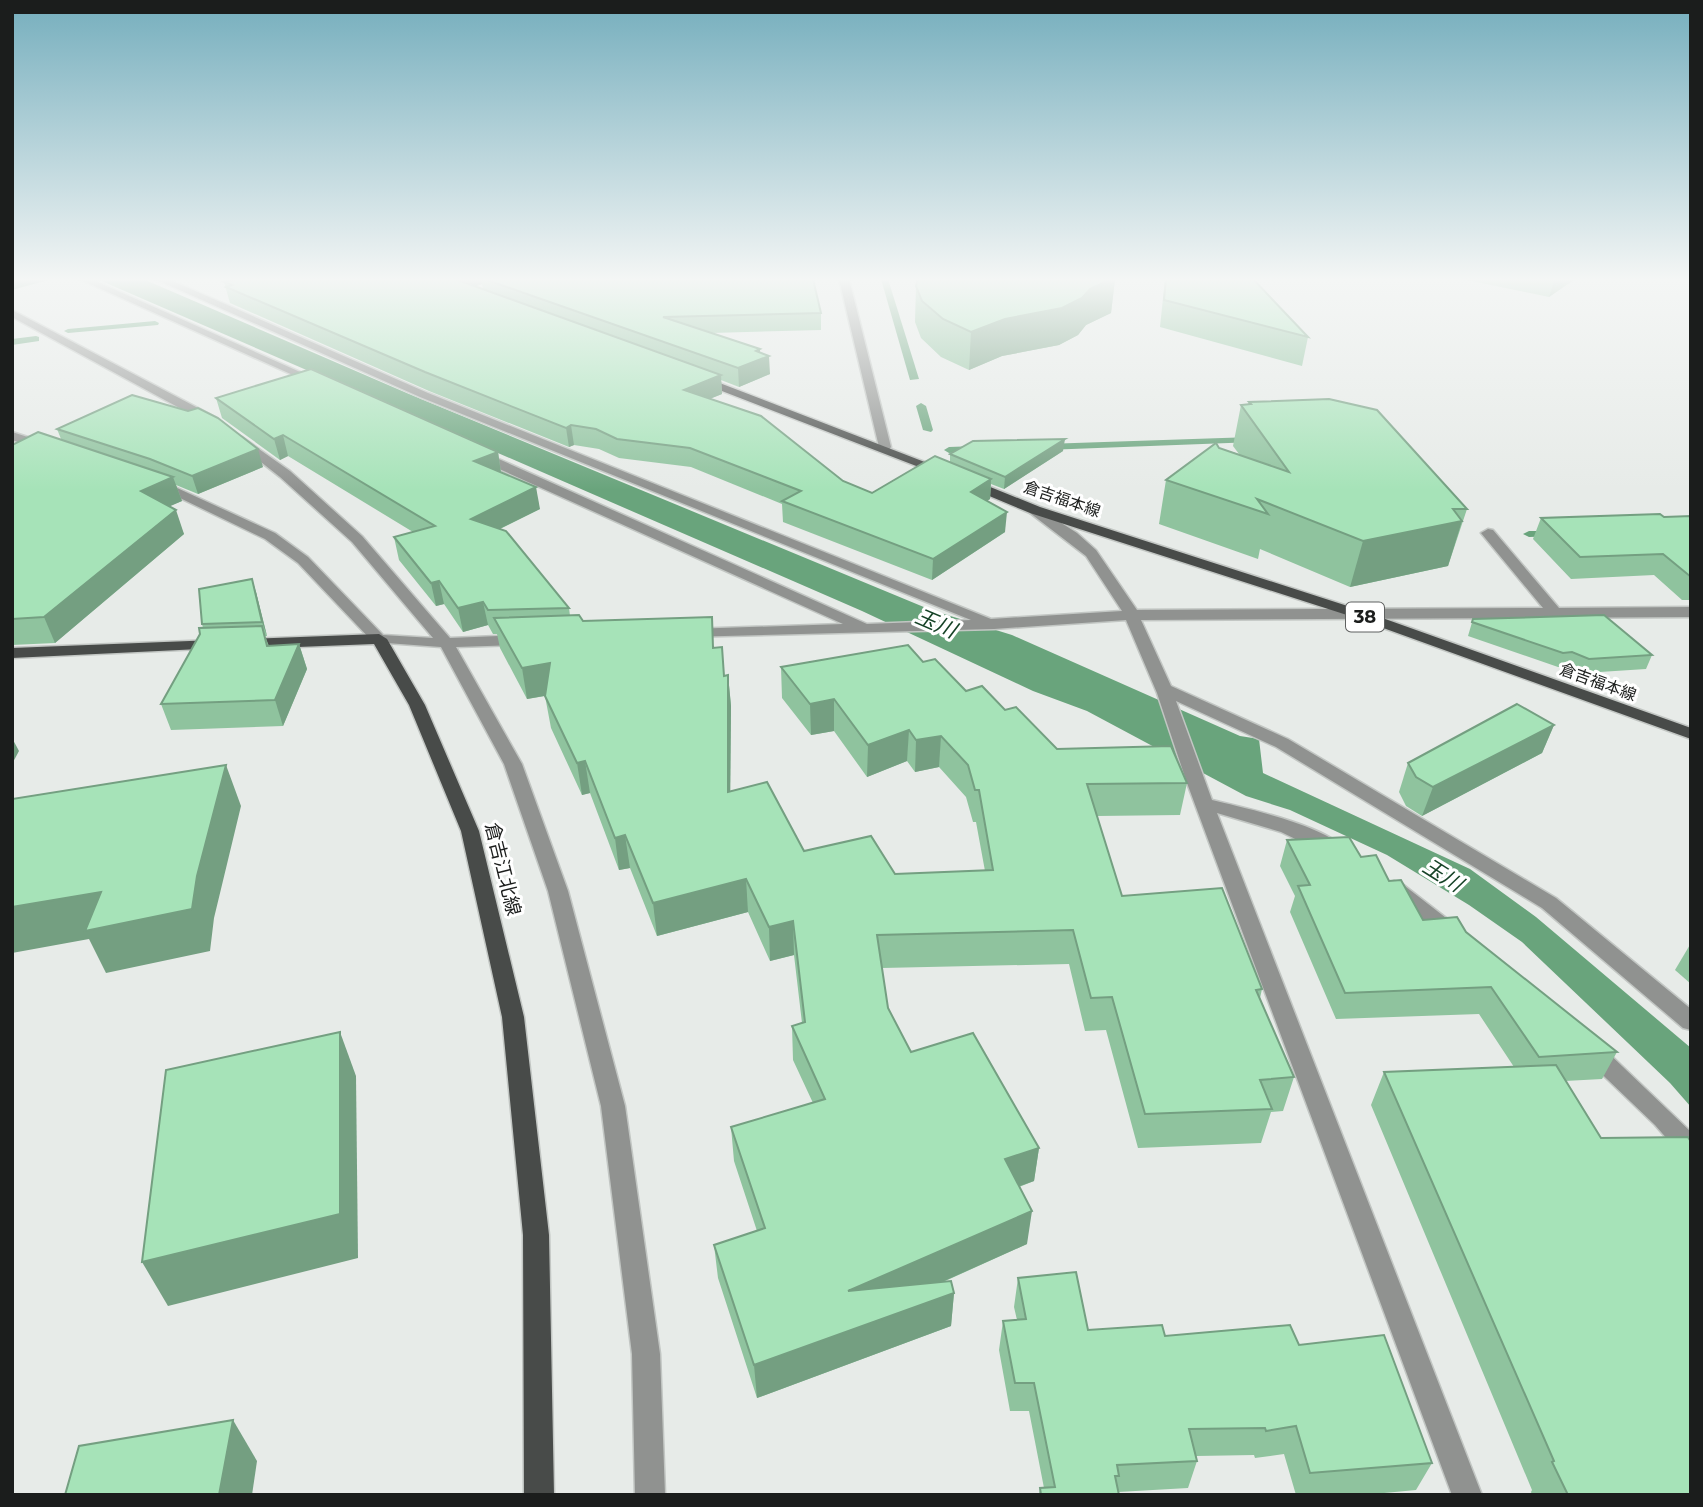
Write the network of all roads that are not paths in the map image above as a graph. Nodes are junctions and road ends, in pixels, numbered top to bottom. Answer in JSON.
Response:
{"nodes":[{"id":1,"x":79,"y":349,"type":"edge"},
{"id":2,"x":244,"y":349,"type":"edge"},
{"id":3,"x":320,"y":349,"type":"edge"},
{"id":4,"x":861,"y":349,"type":"edge"},
{"id":5,"x":689,"y":375,"type":"edge"},
{"id":6,"x":334,"y":389,"type":"edge"},
{"id":7,"x":12,"y":436,"type":"edge"},
{"id":8,"x":460,"y":446,"type":"edge"},
{"id":9,"x":885,"y":447,"type":"junction"},
{"id":10,"x":62,"y":453,"type":"edge"},
{"id":11,"x":150,"y":482,"type":"edge"},
{"id":12,"x":1035,"y":510,"type":"junction"},
{"id":13,"x":1488,"y":533,"type":"dead end"},
{"id":14,"x":1691,"y":612,"type":"edge"},
{"id":15,"x":1355,"y":613,"type":"junction"},
{"id":16,"x":1556,"y":614,"type":"junction"},
{"id":17,"x":1132,"y":615,"type":"junction"},
{"id":18,"x":990,"y":624,"type":"junction"},
{"id":19,"x":865,"y":628,"type":"junction"},
{"id":20,"x":670,"y":635,"type":"edge"},
{"id":21,"x":379,"y":639,"type":"junction"},
{"id":22,"x":545,"y":640,"type":"edge"},
{"id":23,"x":446,"y":643,"type":"junction"},
{"id":24,"x":12,"y":653,"type":"edge"},
{"id":25,"x":1164,"y":693,"type":"junction"},
{"id":26,"x":1691,"y":734,"type":"edge"},
{"id":27,"x":1200,"y":794,"type":"junction"},
{"id":28,"x":1354,"y":862,"type":"edge"},
{"id":29,"x":1376,"y":876,"type":"edge"},
{"id":30,"x":1470,"y":947,"type":"edge"},
{"id":31,"x":1691,"y":1022,"type":"edge"},
{"id":32,"x":1573,"y":1033,"type":"edge"},
{"id":33,"x":1691,"y":1149,"type":"edge"},
{"id":34,"x":539,"y":1495,"type":"edge"},
{"id":35,"x":650,"y":1495,"type":"edge"},
{"id":36,"x":1467,"y":1495,"type":"edge"}],
"edges":[{"from":1,"to":23,"type":"street"},
{"from":2,"to":6,"type":"street"},
{"from":3,"to":18,"type":"street"},
{"from":4,"to":9,"type":"street"},
{"from":5,"to":9,"type":"main road","name":"倉吉福本線","number":"38"},
{"from":7,"to":10,"type":"street"},
{"from":8,"to":19,"type":"street"},
{"from":9,"to":12,"type":"main road","name":"倉吉福本線","number":"38"},
{"from":11,"to":21,"type":"street"},
{"from":12,"to":15,"type":"main road","name":"倉吉福本線","number":"38"},
{"from":12,"to":17,"type":"street"},
{"from":13,"to":16,"type":"street"},
{"from":14,"to":16,"type":"street"},
{"from":15,"to":16,"type":"street"},
{"from":15,"to":17,"type":"street"},
{"from":15,"to":26,"type":"main road","name":"倉吉福本線","number":"38"},
{"from":17,"to":18,"type":"street"},
{"from":17,"to":25,"type":"street"},
{"from":18,"to":19,"type":"street"},
{"from":19,"to":20,"type":"street"},
{"from":21,"to":23,"type":"street"},
{"from":21,"to":24,"type":"main road"},
{"from":21,"to":34,"type":"main road","name":"倉吉江北線"},
{"from":22,"to":23,"type":"street"},
{"from":23,"to":35,"type":"street"},
{"from":25,"to":27,"type":"street"},
{"from":25,"to":31,"type":"street"},
{"from":27,"to":28,"type":"street"},
{"from":27,"to":36,"type":"street"},
{"from":29,"to":30,"type":"street"},
{"from":32,"to":33,"type":"street"}]}
